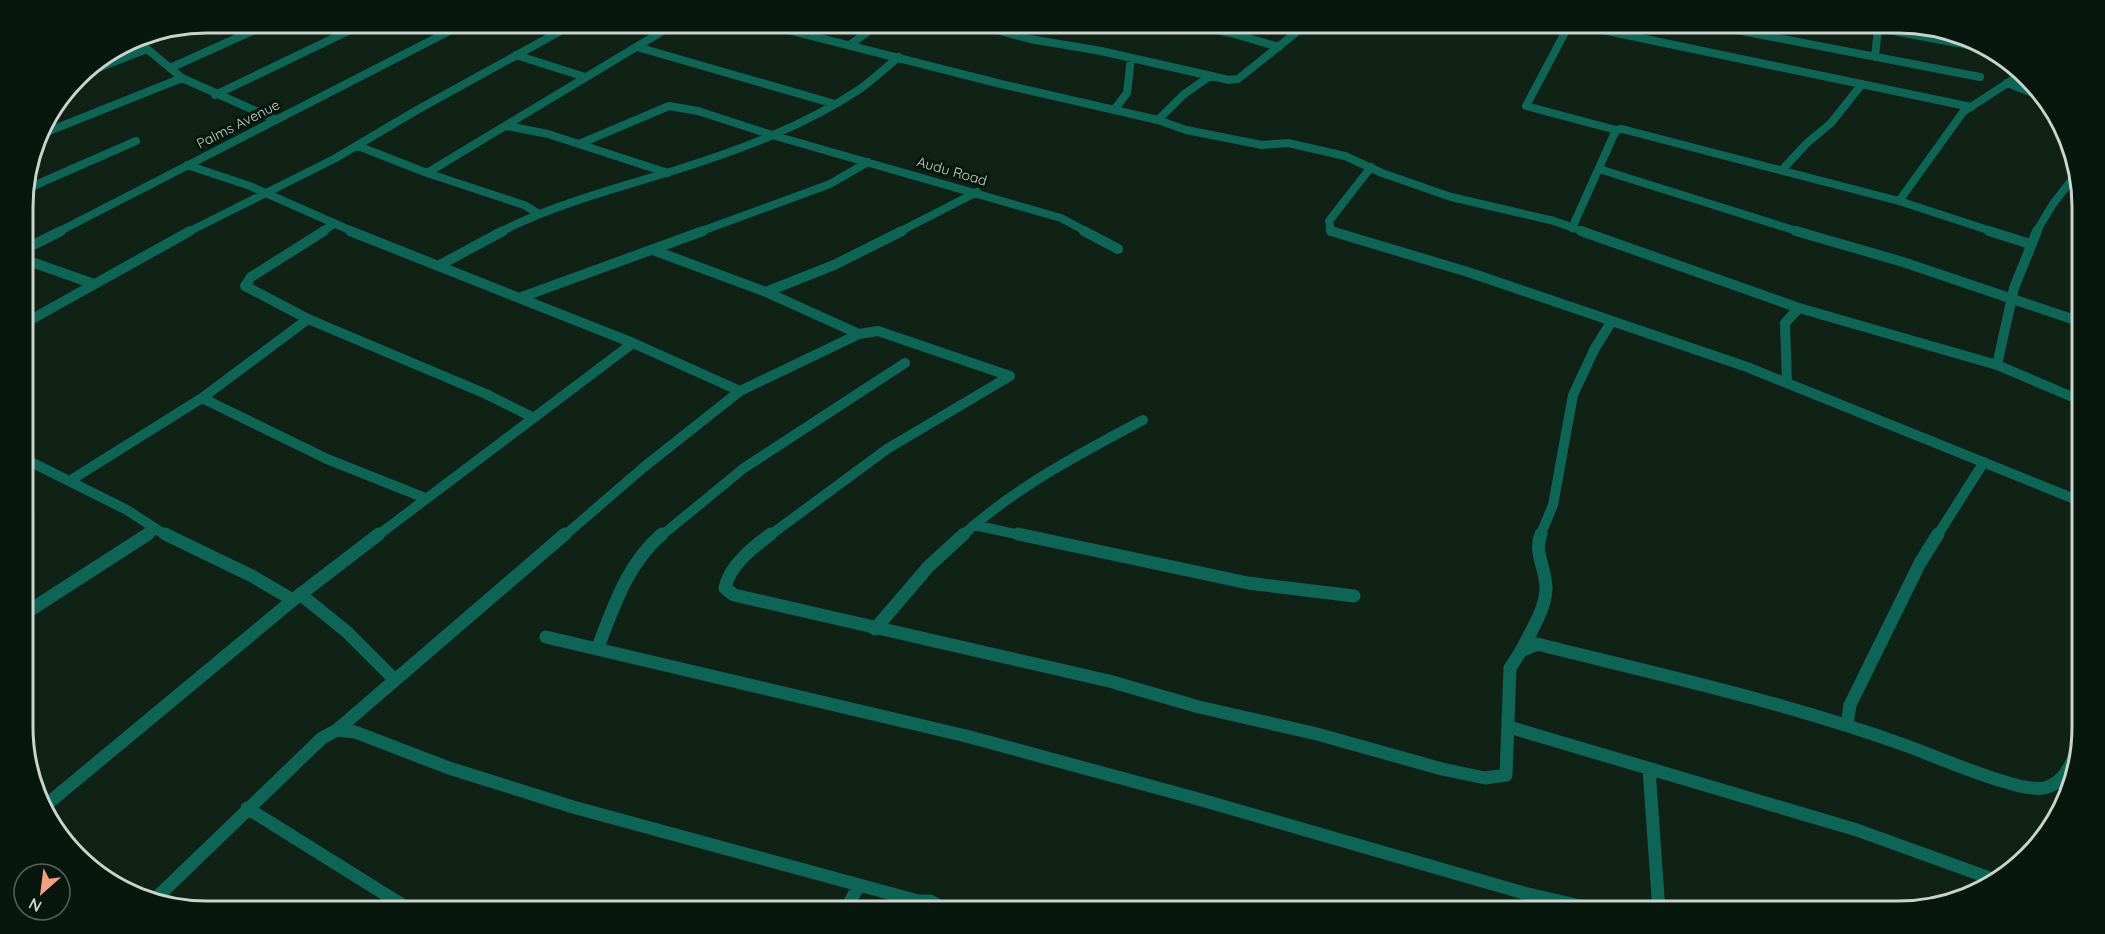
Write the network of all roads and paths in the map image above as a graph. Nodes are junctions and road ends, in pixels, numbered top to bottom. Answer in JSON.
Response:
{"nodes":[{"id":1,"x":246,"y":33,"type":"edge"},
{"id":2,"x":342,"y":33,"type":"edge"},
{"id":3,"x":444,"y":33,"type":"edge"},
{"id":4,"x":555,"y":33,"type":"edge"},
{"id":5,"x":659,"y":33,"type":"edge"},
{"id":6,"x":806,"y":33,"type":"edge"},
{"id":7,"x":866,"y":33,"type":"edge"},
{"id":8,"x":1010,"y":33,"type":"edge"},
{"id":9,"x":1231,"y":33,"type":"edge"},
{"id":10,"x":1296,"y":33,"type":"edge"},
{"id":11,"x":1564,"y":33,"type":"edge"},
{"id":12,"x":1617,"y":33,"type":"edge"},
{"id":13,"x":1755,"y":33,"type":"edge"},
{"id":14,"x":1877,"y":33,"type":"edge"},
{"id":15,"x":1904,"y":33,"type":"edge"},
{"id":16,"x":1953,"y":42,"type":"edge"},
{"id":17,"x":851,"y":44,"type":"junction"},
{"id":18,"x":143,"y":45,"type":"edge"},
{"id":19,"x":637,"y":47,"type":"junction"},
{"id":20,"x":147,"y":48,"type":"junction"},
{"id":21,"x":1279,"y":48,"type":"junction"},
{"id":22,"x":516,"y":55,"type":"junction"},
{"id":23,"x":899,"y":57,"type":"junction"},
{"id":24,"x":1875,"y":57,"type":"junction"},
{"id":25,"x":1131,"y":58,"type":"junction"},
{"id":26,"x":108,"y":64,"type":"edge"},
{"id":27,"x":170,"y":68,"type":"junction"},
{"id":28,"x":1210,"y":76,"type":"junction"},
{"id":29,"x":585,"y":77,"type":"junction"},
{"id":30,"x":1980,"y":77,"type":"dead end"},
{"id":31,"x":182,"y":78,"type":"junction"},
{"id":32,"x":2014,"y":78,"type":"edge"},
{"id":33,"x":2007,"y":83,"type":"junction"},
{"id":34,"x":1862,"y":84,"type":"junction"},
{"id":35,"x":2027,"y":91,"type":"edge"},
{"id":36,"x":215,"y":95,"type":"junction"},
{"id":37,"x":835,"y":104,"type":"junction"},
{"id":38,"x":1971,"y":107,"type":"junction"},
{"id":39,"x":1114,"y":111,"type":"junction"},
{"id":40,"x":276,"y":120,"type":"junction"},
{"id":41,"x":1158,"y":120,"type":"junction"},
{"id":42,"x":507,"y":126,"type":"junction"},
{"id":43,"x":51,"y":130,"type":"edge"},
{"id":44,"x":1616,"y":130,"type":"junction"},
{"id":45,"x":772,"y":135,"type":"junction"},
{"id":46,"x":136,"y":141,"type":"dead end"},
{"id":47,"x":579,"y":144,"type":"junction"},
{"id":48,"x":358,"y":146,"type":"junction"},
{"id":49,"x":867,"y":162,"type":"junction"},
{"id":50,"x":187,"y":165,"type":"junction"},
{"id":51,"x":1371,"y":167,"type":"junction"},
{"id":52,"x":1599,"y":169,"type":"junction"},
{"id":53,"x":1782,"y":170,"type":"junction"},
{"id":54,"x":668,"y":172,"type":"junction"},
{"id":55,"x":427,"y":173,"type":"junction"},
{"id":56,"x":2070,"y":181,"type":"edge"},
{"id":57,"x":34,"y":185,"type":"edge"},
{"id":58,"x":977,"y":192,"type":"junction"},
{"id":59,"x":266,"y":193,"type":"junction"},
{"id":60,"x":1899,"y":201,"type":"junction"},
{"id":61,"x":539,"y":214,"type":"junction"},
{"id":62,"x":334,"y":224,"type":"junction"},
{"id":63,"x":1572,"y":228,"type":"junction"},
{"id":64,"x":2030,"y":244,"type":"junction"},
{"id":65,"x":33,"y":245,"type":"edge"},
{"id":66,"x":1118,"y":249,"type":"dead end"},
{"id":67,"x":653,"y":250,"type":"junction"},
{"id":68,"x":33,"y":263,"type":"edge"},
{"id":69,"x":438,"y":266,"type":"junction"},
{"id":70,"x":94,"y":285,"type":"junction"},
{"id":71,"x":766,"y":292,"type":"junction"},
{"id":72,"x":2010,"y":297,"type":"junction"},
{"id":73,"x":519,"y":298,"type":"junction"},
{"id":74,"x":1798,"y":308,"type":"junction"},
{"id":75,"x":33,"y":319,"type":"edge"},
{"id":76,"x":308,"y":319,"type":"junction"},
{"id":77,"x":2072,"y":319,"type":"edge"},
{"id":78,"x":1611,"y":321,"type":"junction"},
{"id":79,"x":859,"y":334,"type":"junction"},
{"id":80,"x":633,"y":344,"type":"junction"},
{"id":81,"x":905,"y":363,"type":"dead end"},
{"id":82,"x":1997,"y":365,"type":"junction"},
{"id":83,"x":1787,"y":383,"type":"junction"},
{"id":84,"x":740,"y":391,"type":"junction"},
{"id":85,"x":2072,"y":397,"type":"edge"},
{"id":86,"x":202,"y":398,"type":"junction"},
{"id":87,"x":532,"y":417,"type":"junction"},
{"id":88,"x":1143,"y":420,"type":"dead end"},
{"id":89,"x":33,"y":462,"type":"edge"},
{"id":90,"x":1984,"y":462,"type":"junction"},
{"id":91,"x":71,"y":480,"type":"junction"},
{"id":92,"x":425,"y":498,"type":"junction"},
{"id":93,"x":2072,"y":498,"type":"edge"},
{"id":94,"x":974,"y":525,"type":"junction"},
{"id":95,"x":156,"y":529,"type":"junction"},
{"id":96,"x":1354,"y":596,"type":"dead end"},
{"id":97,"x":296,"y":597,"type":"junction"},
{"id":98,"x":33,"y":608,"type":"edge"},
{"id":99,"x":875,"y":629,"type":"junction"},
{"id":100,"x":546,"y":637,"type":"dead end"},
{"id":101,"x":598,"y":647,"type":"junction"},
{"id":102,"x":1521,"y":651,"type":"junction"},
{"id":103,"x":395,"y":680,"type":"junction"},
{"id":104,"x":1847,"y":724,"type":"junction"},
{"id":105,"x":1509,"y":727,"type":"junction"},
{"id":106,"x":337,"y":730,"type":"junction"},
{"id":107,"x":1648,"y":769,"type":"junction"},
{"id":108,"x":2065,"y":774,"type":"edge"},
{"id":109,"x":50,"y":802,"type":"edge"},
{"id":110,"x":247,"y":808,"type":"junction"},
{"id":111,"x":1986,"y":877,"type":"edge"},
{"id":112,"x":859,"y":885,"type":"junction"},
{"id":113,"x":160,"y":894,"type":"edge"},
{"id":114,"x":396,"y":901,"type":"edge"},
{"id":115,"x":850,"y":901,"type":"edge"},
{"id":116,"x":918,"y":901,"type":"edge"},
{"id":117,"x":1561,"y":901,"type":"edge"},
{"id":118,"x":1658,"y":901,"type":"edge"}],
"edges":[{"from":1,"to":27,"type":"street"},
{"from":2,"to":36,"type":"street"},
{"from":3,"to":40,"type":"street","name":"Palms Avenue"},
{"from":4,"to":22,"type":"street"},
{"from":5,"to":19,"type":"street"},
{"from":6,"to":17,"type":"street"},
{"from":7,"to":17,"type":"street"},
{"from":8,"to":25,"type":"street"},
{"from":9,"to":21,"type":"street"},
{"from":10,"to":21,"type":"street"},
{"from":11,"to":44,"type":"street"},
{"from":12,"to":34,"type":"street"},
{"from":13,"to":24,"type":"street"},
{"from":14,"to":24,"type":"street"},
{"from":15,"to":16,"type":"street"},
{"from":17,"to":23,"type":"street"},
{"from":18,"to":20,"type":"street"},
{"from":19,"to":29,"type":"street"},
{"from":19,"to":37,"type":"street"},
{"from":20,"to":26,"type":"street"},
{"from":20,"to":27,"type":"street"},
{"from":21,"to":28,"type":"street"},
{"from":22,"to":29,"type":"street"},
{"from":22,"to":48,"type":"street"},
{"from":23,"to":37,"type":"street"},
{"from":23,"to":39,"type":"street"},
{"from":24,"to":30,"type":"street"},
{"from":25,"to":28,"type":"street"},
{"from":25,"to":39,"type":"street"},
{"from":27,"to":31,"type":"street"},
{"from":28,"to":41,"type":"street"},
{"from":29,"to":42,"type":"street"},
{"from":31,"to":36,"type":"street"},
{"from":31,"to":43,"type":"street"},
{"from":32,"to":33,"type":"street"},
{"from":33,"to":35,"type":"street"},
{"from":33,"to":38,"type":"street"},
{"from":34,"to":38,"type":"street"},
{"from":34,"to":53,"type":"street"},
{"from":36,"to":40,"type":"street"},
{"from":37,"to":45,"type":"street"},
{"from":38,"to":60,"type":"street"},
{"from":39,"to":41,"type":"street"},
{"from":40,"to":50,"type":"street","name":"Palms Avenue"},
{"from":41,"to":51,"type":"street"},
{"from":42,"to":47,"type":"street"},
{"from":42,"to":55,"type":"street"},
{"from":44,"to":52,"type":"street"},
{"from":44,"to":53,"type":"street"},
{"from":45,"to":47,"type":"street","name":"Audu Road"},
{"from":45,"to":49,"type":"street","name":"Audu Road"},
{"from":45,"to":54,"type":"street"},
{"from":46,"to":57,"type":"street"},
{"from":47,"to":54,"type":"street"},
{"from":48,"to":55,"type":"street"},
{"from":48,"to":59,"type":"street"},
{"from":49,"to":58,"type":"street","name":"Audu Road"},
{"from":49,"to":67,"type":"street"},
{"from":50,"to":59,"type":"street"},
{"from":50,"to":65,"type":"street","name":"Palms Avenue"},
{"from":51,"to":63,"type":"street"},
{"from":51,"to":78,"type":"street"},
{"from":52,"to":63,"type":"street"},
{"from":52,"to":72,"type":"street"},
{"from":53,"to":60,"type":"street"},
{"from":54,"to":61,"type":"street"},
{"from":55,"to":61,"type":"street"},
{"from":56,"to":64,"type":"street"},
{"from":58,"to":66,"type":"street","name":"Audu Road"},
{"from":58,"to":71,"type":"street"},
{"from":59,"to":62,"type":"street"},
{"from":59,"to":70,"type":"street"},
{"from":60,"to":64,"type":"street"},
{"from":61,"to":69,"type":"street"},
{"from":62,"to":69,"type":"street"},
{"from":62,"to":76,"type":"street"},
{"from":63,"to":74,"type":"street"},
{"from":64,"to":72,"type":"street"},
{"from":67,"to":71,"type":"street"},
{"from":67,"to":73,"type":"street"},
{"from":68,"to":70,"type":"street"},
{"from":69,"to":73,"type":"street"},
{"from":70,"to":75,"type":"street"},
{"from":71,"to":79,"type":"street"},
{"from":72,"to":77,"type":"street"},
{"from":72,"to":82,"type":"street"},
{"from":73,"to":80,"type":"street"},
{"from":74,"to":82,"type":"street"},
{"from":74,"to":83,"type":"street"},
{"from":76,"to":86,"type":"street"},
{"from":76,"to":87,"type":"street"},
{"from":78,"to":83,"type":"street"},
{"from":78,"to":102,"type":"street"},
{"from":79,"to":84,"type":"street"},
{"from":79,"to":99,"type":"street"},
{"from":80,"to":84,"type":"street"},
{"from":80,"to":87,"type":"street"},
{"from":81,"to":101,"type":"street"},
{"from":82,"to":85,"type":"street"},
{"from":83,"to":90,"type":"street"},
{"from":84,"to":103,"type":"street"},
{"from":86,"to":91,"type":"street"},
{"from":86,"to":92,"type":"street"},
{"from":87,"to":92,"type":"street"},
{"from":88,"to":94,"type":"street"},
{"from":89,"to":91,"type":"street"},
{"from":90,"to":93,"type":"street"},
{"from":90,"to":104,"type":"street"},
{"from":91,"to":95,"type":"street"},
{"from":92,"to":97,"type":"street"},
{"from":94,"to":96,"type":"street"},
{"from":94,"to":99,"type":"street"},
{"from":95,"to":97,"type":"street"},
{"from":95,"to":98,"type":"street"},
{"from":97,"to":103,"type":"street"},
{"from":97,"to":109,"type":"street"},
{"from":99,"to":105,"type":"street"},
{"from":100,"to":101,"type":"street"},
{"from":101,"to":117,"type":"street"},
{"from":102,"to":104,"type":"street"},
{"from":102,"to":105,"type":"street"},
{"from":103,"to":106,"type":"street"},
{"from":104,"to":108,"type":"street"},
{"from":105,"to":107,"type":"street"},
{"from":106,"to":110,"type":"street"},
{"from":106,"to":112,"type":"street"},
{"from":107,"to":111,"type":"street"},
{"from":107,"to":118,"type":"street"},
{"from":110,"to":113,"type":"street"},
{"from":110,"to":114,"type":"street"},
{"from":112,"to":115,"type":"street"},
{"from":112,"to":116,"type":"street"}]}
